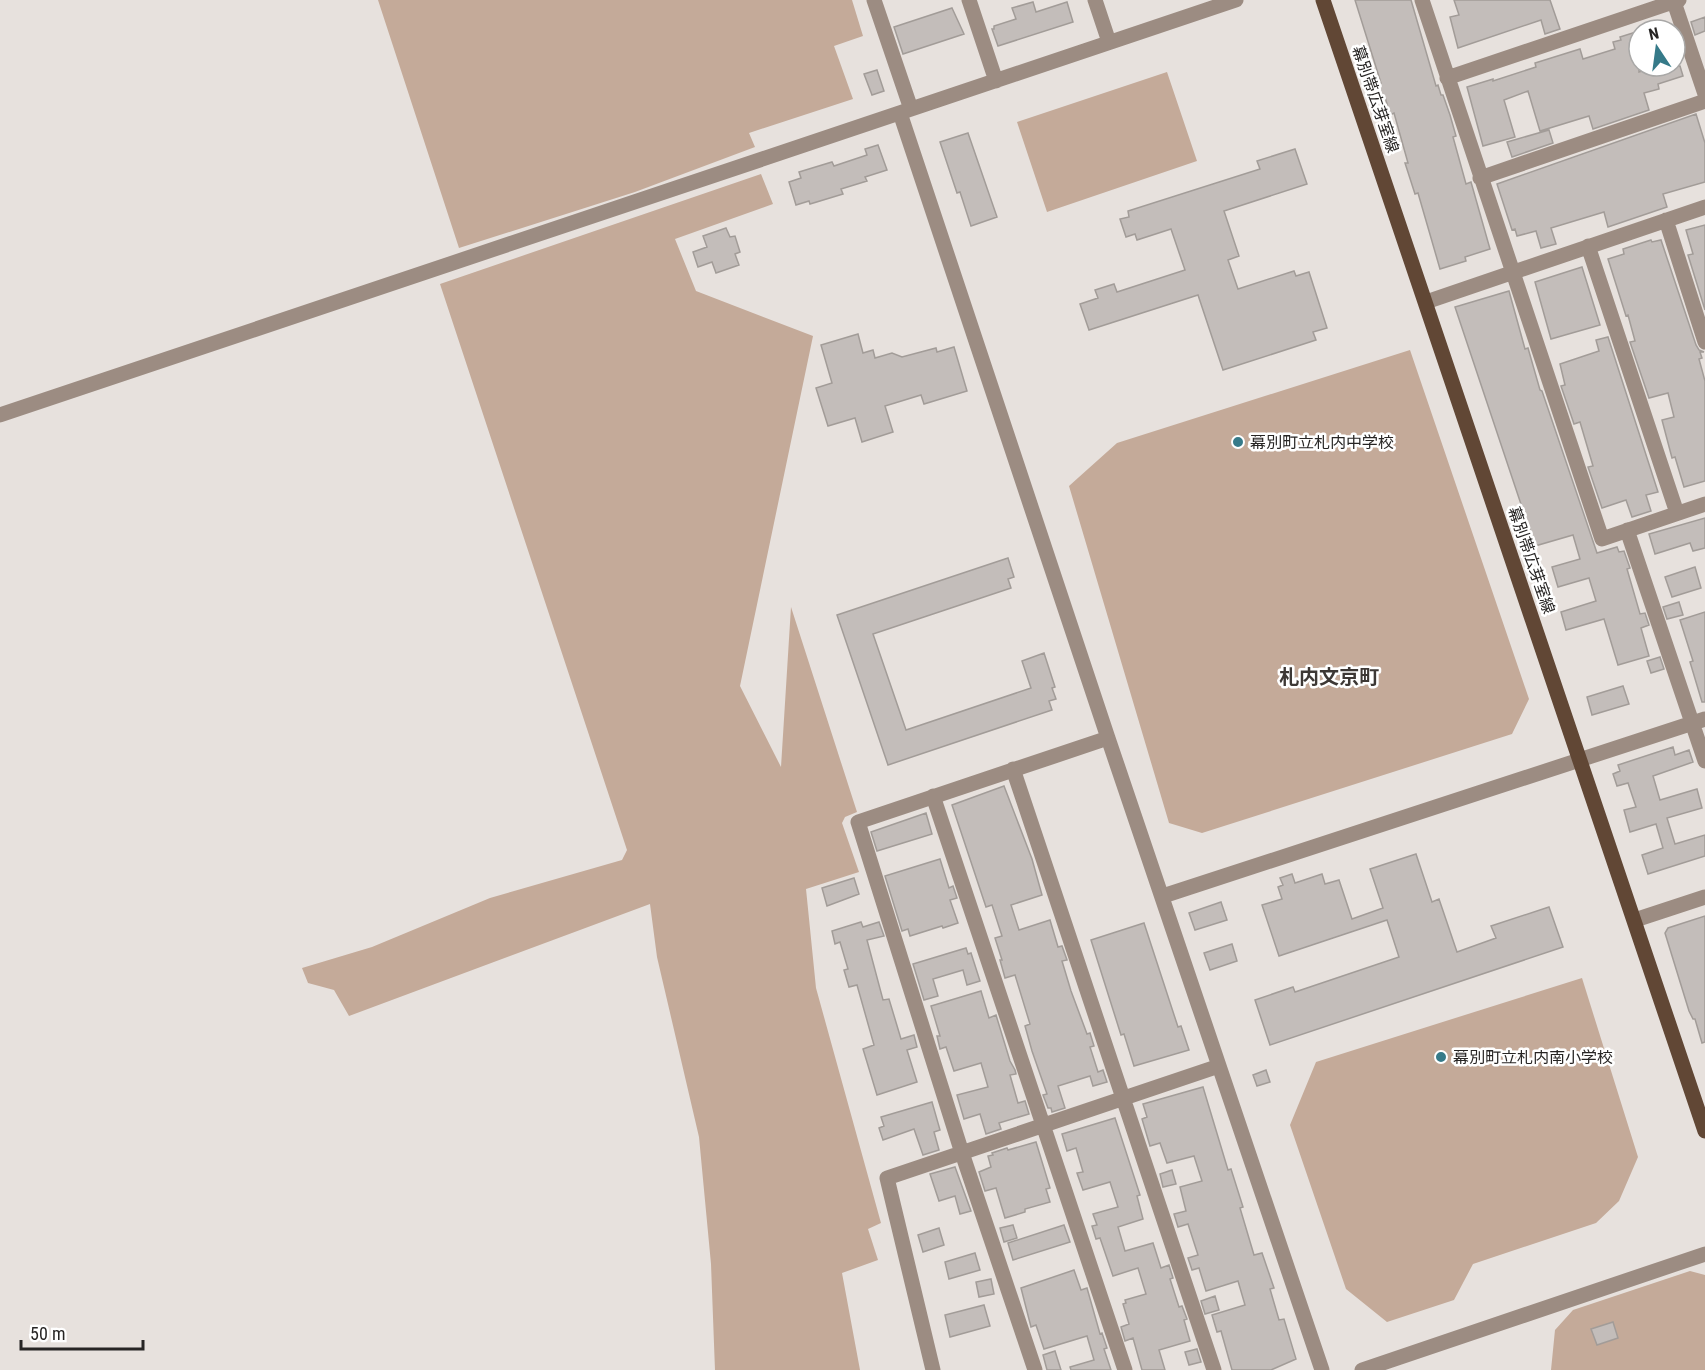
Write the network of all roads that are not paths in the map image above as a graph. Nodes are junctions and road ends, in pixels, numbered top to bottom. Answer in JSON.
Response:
{"nodes":[{"id":1,"x":873,"y":0,"type":"edge"},
{"id":2,"x":969,"y":0,"type":"edge"},
{"id":3,"x":1095,"y":0,"type":"edge"},
{"id":4,"x":1236,"y":0,"type":"edge"},
{"id":5,"x":1323,"y":0,"type":"edge"},
{"id":6,"x":1422,"y":0,"type":"edge"},
{"id":7,"x":1676,"y":1,"type":"edge"},
{"id":8,"x":1205,"y":5,"type":"edge"},
{"id":9,"x":1109,"y":42,"type":"junction"},
{"id":10,"x":1447,"y":78,"type":"junction"},
{"id":11,"x":996,"y":81,"type":"junction"},
{"id":12,"x":1705,"y":94,"type":"edge"},
{"id":13,"x":1705,"y":101,"type":"edge"},
{"id":14,"x":905,"y":111,"type":"junction"},
{"id":15,"x":1480,"y":178,"type":"junction"},
{"id":16,"x":1705,"y":207,"type":"edge"},
{"id":17,"x":1666,"y":220,"type":"junction"},
{"id":18,"x":1588,"y":246,"type":"junction"},
{"id":19,"x":1512,"y":273,"type":"junction"},
{"id":20,"x":1426,"y":302,"type":"junction"},
{"id":21,"x":1705,"y":342,"type":"edge"},
{"id":22,"x":0,"y":415,"type":"edge"},
{"id":23,"x":1705,"y":504,"type":"edge"},
{"id":24,"x":1677,"y":513,"type":"junction"},
{"id":25,"x":1627,"y":530,"type":"junction"},
{"id":26,"x":1699,"y":722,"type":"edge"},
{"id":27,"x":1108,"y":738,"type":"junction"},
{"id":28,"x":1580,"y":760,"type":"junction"},
{"id":29,"x":1705,"y":760,"type":"edge"},
{"id":30,"x":1013,"y":770,"type":"junction"},
{"id":31,"x":933,"y":796,"type":"junction"},
{"id":32,"x":1163,"y":896,"type":"junction"},
{"id":33,"x":1705,"y":897,"type":"edge"},
{"id":34,"x":1635,"y":920,"type":"junction"},
{"id":35,"x":1219,"y":1066,"type":"junction"},
{"id":36,"x":1124,"y":1098,"type":"junction"},
{"id":37,"x":1044,"y":1125,"type":"junction"},
{"id":38,"x":1705,"y":1131,"type":"edge"},
{"id":39,"x":962,"y":1153,"type":"junction"},
{"id":40,"x":1705,"y":1254,"type":"edge"},
{"id":41,"x":933,"y":1370,"type":"edge"},
{"id":42,"x":1035,"y":1370,"type":"edge"},
{"id":43,"x":1125,"y":1370,"type":"edge"},
{"id":44,"x":1214,"y":1370,"type":"edge"},
{"id":45,"x":1322,"y":1370,"type":"edge"},
{"id":46,"x":1362,"y":1370,"type":"edge"}],
"edges":[{"from":1,"to":14,"type":"street"},
{"from":2,"to":11,"type":"street"},
{"from":3,"to":9,"type":"street"},
{"from":4,"to":8,"type":"street"},
{"from":5,"to":20,"type":"main road","name":"幕別帯広芽室線"},
{"from":6,"to":10,"type":"street"},
{"from":7,"to":10,"type":"street"},
{"from":7,"to":12,"type":"street"},
{"from":8,"to":9,"type":"street"},
{"from":9,"to":11,"type":"street"},
{"from":10,"to":15,"type":"street"},
{"from":11,"to":14,"type":"street"},
{"from":13,"to":15,"type":"street"},
{"from":14,"to":22,"type":"street"},
{"from":14,"to":27,"type":"street"},
{"from":15,"to":19,"type":"street"},
{"from":16,"to":17,"type":"street"},
{"from":17,"to":18,"type":"street"},
{"from":17,"to":21,"type":"street"},
{"from":18,"to":19,"type":"street"},
{"from":18,"to":24,"type":"street"},
{"from":19,"to":20,"type":"street"},
{"from":19,"to":25,"type":"street"},
{"from":20,"to":28,"type":"main road","name":"幕別帯広芽室線"},
{"from":23,"to":24,"type":"street"},
{"from":24,"to":25,"type":"street"},
{"from":25,"to":26,"type":"street"},
{"from":26,"to":28,"type":"street"},
{"from":26,"to":29,"type":"street"},
{"from":27,"to":30,"type":"street"},
{"from":27,"to":32,"type":"street"},
{"from":28,"to":32,"type":"street"},
{"from":28,"to":34,"type":"main road","name":"幕別帯広芽室線"},
{"from":30,"to":31,"type":"street"},
{"from":30,"to":36,"type":"street"},
{"from":31,"to":37,"type":"street"},
{"from":31,"to":39,"type":"street"},
{"from":32,"to":35,"type":"street"},
{"from":33,"to":34,"type":"street"},
{"from":34,"to":38,"type":"main road","name":"幕別帯広芽室線"},
{"from":35,"to":36,"type":"street"},
{"from":35,"to":45,"type":"street"},
{"from":36,"to":37,"type":"street"},
{"from":36,"to":44,"type":"street"},
{"from":37,"to":39,"type":"street"},
{"from":37,"to":43,"type":"street"},
{"from":39,"to":41,"type":"street"},
{"from":39,"to":42,"type":"street"},
{"from":40,"to":46,"type":"street"}]}
